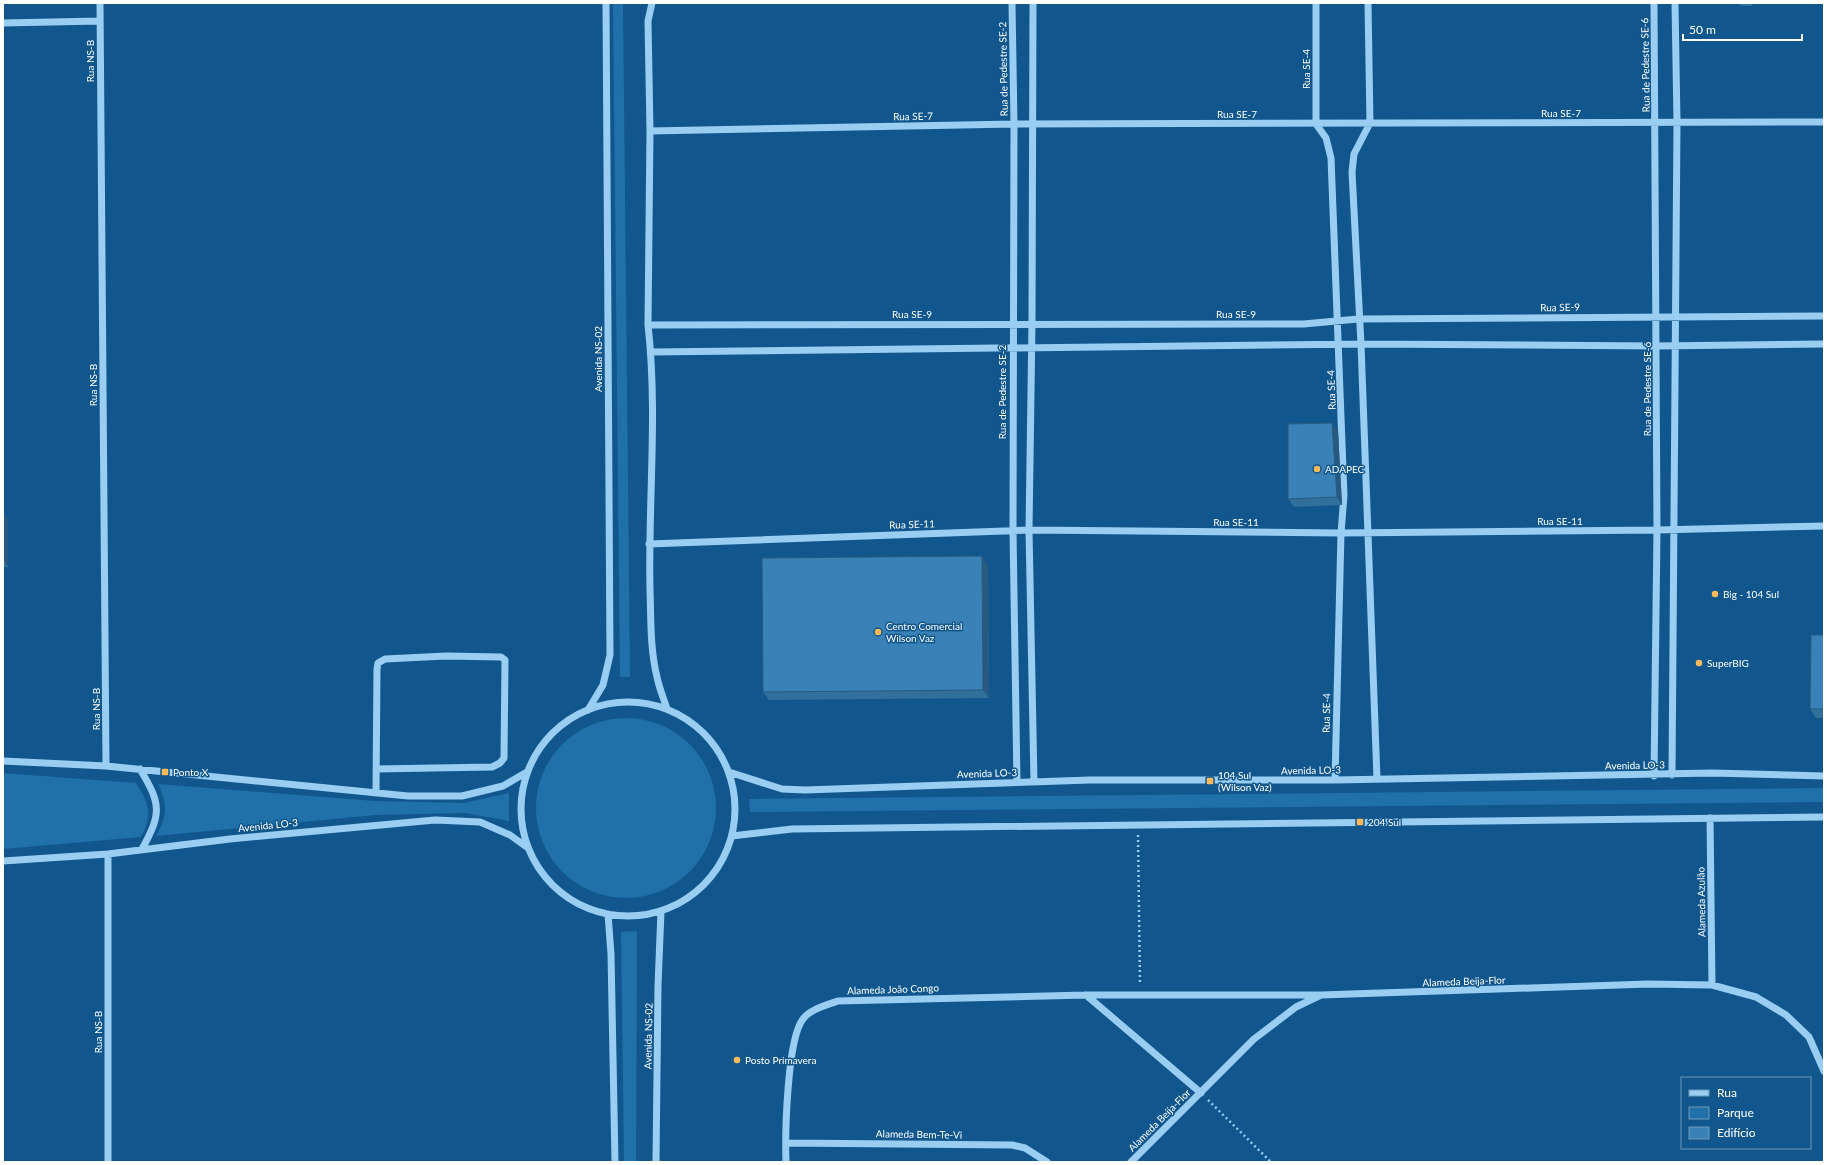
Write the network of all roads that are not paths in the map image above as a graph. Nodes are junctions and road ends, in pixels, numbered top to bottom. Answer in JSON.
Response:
{"nodes":[{"id":1,"x":100,"y":3,"type":"edge"},
{"id":2,"x":606,"y":3,"type":"edge"},
{"id":3,"x":652,"y":3,"type":"edge"},
{"id":4,"x":1012,"y":3,"type":"edge"},
{"id":5,"x":1033,"y":3,"type":"edge"},
{"id":6,"x":1316,"y":3,"type":"edge"},
{"id":7,"x":1368,"y":3,"type":"edge"},
{"id":8,"x":1654,"y":3,"type":"edge"},
{"id":9,"x":1675,"y":3,"type":"edge"},
{"id":10,"x":100,"y":21,"type":"junction"},
{"id":11,"x":3,"y":23,"type":"edge"},
{"id":12,"x":1677,"y":122,"type":"junction"},
{"id":13,"x":1824,"y":122,"type":"edge"},
{"id":14,"x":1370,"y":123,"type":"junction"},
{"id":15,"x":1655,"y":123,"type":"junction"},
{"id":16,"x":1014,"y":124,"type":"junction"},
{"id":17,"x":1316,"y":124,"type":"junction"},
{"id":18,"x":1033,"y":125,"type":"junction"},
{"id":19,"x":650,"y":131,"type":"junction"},
{"id":20,"x":1656,"y":316,"type":"junction"},
{"id":21,"x":1675,"y":316,"type":"junction"},
{"id":22,"x":1824,"y":316,"type":"edge"},
{"id":23,"x":1358,"y":319,"type":"junction"},
{"id":24,"x":1339,"y":320,"type":"junction"},
{"id":25,"x":1012,"y":323,"type":"junction"},
{"id":26,"x":1032,"y":323,"type":"junction"},
{"id":27,"x":648,"y":325,"type":"junction"},
{"id":28,"x":1361,"y":344,"type":"junction"},
{"id":29,"x":1824,"y":344,"type":"edge"},
{"id":30,"x":1340,"y":345,"type":"junction"},
{"id":31,"x":1675,"y":345,"type":"junction"},
{"id":32,"x":1656,"y":346,"type":"junction"},
{"id":33,"x":1030,"y":347,"type":"junction"},
{"id":34,"x":1012,"y":349,"type":"junction"},
{"id":35,"x":651,"y":352,"type":"junction"},
{"id":36,"x":1824,"y":526,"type":"edge"},
{"id":37,"x":1674,"y":529,"type":"junction"},
{"id":38,"x":1013,"y":530,"type":"junction"},
{"id":39,"x":1029,"y":530,"type":"junction"},
{"id":40,"x":1657,"y":530,"type":"junction"},
{"id":41,"x":1367,"y":532,"type":"junction"},
{"id":42,"x":1340,"y":533,"type":"junction"},
{"id":43,"x":649,"y":544,"type":"junction"},
{"id":44,"x":667,"y":709,"type":"junction"},
{"id":45,"x":588,"y":710,"type":"junction"},
{"id":46,"x":3,"y":761,"type":"edge"},
{"id":47,"x":106,"y":766,"type":"junction"},
{"id":48,"x":140,"y":769,"type":"junction"},
{"id":49,"x":376,"y":769,"type":"junction"},
{"id":50,"x":527,"y":772,"type":"junction"},
{"id":51,"x":729,"y":772,"type":"junction"},
{"id":52,"x":1672,"y":775,"type":"junction"},
{"id":53,"x":1654,"y":776,"type":"junction"},
{"id":54,"x":1824,"y":776,"type":"edge"},
{"id":55,"x":1377,"y":779,"type":"junction"},
{"id":56,"x":1335,"y":780,"type":"junction"},
{"id":57,"x":1017,"y":782,"type":"junction"},
{"id":58,"x":1034,"y":782,"type":"junction"},
{"id":59,"x":376,"y":793,"type":"junction"},
{"id":60,"x":1824,"y":817,"type":"edge"},
{"id":61,"x":1710,"y":818,"type":"junction"},
{"id":62,"x":732,"y":836,"type":"junction"},
{"id":63,"x":528,"y":848,"type":"junction"},
{"id":64,"x":142,"y":849,"type":"junction"},
{"id":65,"x":108,"y":854,"type":"junction"},
{"id":66,"x":3,"y":861,"type":"edge"},
{"id":67,"x":661,"y":911,"type":"junction"},
{"id":68,"x":608,"y":914,"type":"junction"},
{"id":69,"x":1712,"y":985,"type":"junction"},
{"id":70,"x":1086,"y":995,"type":"junction"},
{"id":71,"x":1321,"y":995,"type":"junction"},
{"id":72,"x":1824,"y":1071,"type":"edge"},
{"id":73,"x":1201,"y":1093,"type":"junction"},
{"id":74,"x":786,"y":1143,"type":"junction"},
{"id":75,"x":108,"y":1162,"type":"edge"},
{"id":76,"x":615,"y":1162,"type":"edge"},
{"id":77,"x":656,"y":1162,"type":"edge"},
{"id":78,"x":786,"y":1162,"type":"edge"},
{"id":79,"x":1047,"y":1162,"type":"edge"},
{"id":80,"x":1131,"y":1162,"type":"edge"}],
"edges":[{"from":1,"to":10,"type":"street","name":"Rua NS-B"},
{"from":2,"to":45,"type":"street","name":"Avenida NS-02"},
{"from":3,"to":19,"type":"street"},
{"from":4,"to":16,"type":"street","name":"Rua de Pedestre SE-2"},
{"from":5,"to":18,"type":"street"},
{"from":6,"to":17,"type":"street","name":"Rua SE-4"},
{"from":7,"to":14,"type":"street"},
{"from":8,"to":15,"type":"street","name":"Rua de Pedestre SE-6"},
{"from":9,"to":12,"type":"street"},
{"from":10,"to":11,"type":"street"},
{"from":10,"to":47,"type":"street","name":"Rua NS-B"},
{"from":12,"to":13,"type":"street","name":"Rua SE-7"},
{"from":12,"to":15,"type":"street","name":"Rua SE-7"},
{"from":12,"to":21,"type":"street"},
{"from":14,"to":15,"type":"street","name":"Rua SE-7"},
{"from":14,"to":17,"type":"street","name":"Rua SE-7"},
{"from":14,"to":23,"type":"street"},
{"from":15,"to":20,"type":"street","name":"Rua de Pedestre SE-6"},
{"from":16,"to":18,"type":"street","name":"Rua SE-7"},
{"from":16,"to":19,"type":"street","name":"Rua SE-7"},
{"from":16,"to":25,"type":"street","name":"Rua de Pedestre SE-2"},
{"from":17,"to":18,"type":"street","name":"Rua SE-7"},
{"from":17,"to":24,"type":"street","name":"Rua SE-4"},
{"from":18,"to":26,"type":"street"},
{"from":19,"to":27,"type":"street"},
{"from":20,"to":21,"type":"street","name":"Rua SE-9"},
{"from":20,"to":23,"type":"street","name":"Rua SE-9"},
{"from":20,"to":32,"type":"street","name":"Rua de Pedestre SE-6"},
{"from":21,"to":22,"type":"street","name":"Rua SE-9"},
{"from":21,"to":31,"type":"street"},
{"from":23,"to":24,"type":"street","name":"Rua SE-9"},
{"from":23,"to":28,"type":"street"},
{"from":24,"to":26,"type":"street","name":"Rua SE-9"},
{"from":24,"to":30,"type":"street","name":"Rua SE-4"},
{"from":25,"to":26,"type":"street","name":"Rua SE-9"},
{"from":25,"to":27,"type":"street","name":"Rua SE-9"},
{"from":25,"to":34,"type":"street","name":"Rua de Pedestre SE-2"},
{"from":26,"to":33,"type":"street"},
{"from":27,"to":35,"type":"street"},
{"from":28,"to":30,"type":"street"},
{"from":28,"to":32,"type":"street"},
{"from":28,"to":41,"type":"street"},
{"from":29,"to":31,"type":"street"},
{"from":30,"to":33,"type":"street"},
{"from":30,"to":42,"type":"street","name":"Rua SE-4"},
{"from":31,"to":32,"type":"street"},
{"from":31,"to":37,"type":"street"},
{"from":32,"to":40,"type":"street","name":"Rua de Pedestre SE-6"},
{"from":33,"to":34,"type":"street"},
{"from":33,"to":39,"type":"street"},
{"from":34,"to":35,"type":"street"},
{"from":34,"to":38,"type":"street","name":"Rua de Pedestre SE-2"},
{"from":35,"to":43,"type":"street"},
{"from":36,"to":37,"type":"street","name":"Rua SE-11"},
{"from":37,"to":40,"type":"street","name":"Rua SE-11"},
{"from":37,"to":52,"type":"street"},
{"from":38,"to":39,"type":"street","name":"Rua SE-11"},
{"from":38,"to":43,"type":"street","name":"Rua SE-11"},
{"from":38,"to":57,"type":"street","name":"Rua de Pedestre SE-2"},
{"from":39,"to":42,"type":"street","name":"Rua SE-11"},
{"from":39,"to":58,"type":"street"},
{"from":40,"to":41,"type":"street","name":"Rua SE-11"},
{"from":40,"to":53,"type":"street","name":"Rua de Pedestre SE-6"},
{"from":41,"to":42,"type":"street","name":"Rua SE-11"},
{"from":41,"to":55,"type":"street"},
{"from":42,"to":56,"type":"street","name":"Rua SE-4"},
{"from":43,"to":44,"type":"street"},
{"from":44,"to":45,"type":"street"},
{"from":44,"to":51,"type":"street"},
{"from":45,"to":50,"type":"street"},
{"from":46,"to":47,"type":"street"},
{"from":47,"to":48,"type":"street"},
{"from":48,"to":59,"type":"street"},
{"from":48,"to":64,"type":"street"},
{"from":49,"to":49,"type":"street"},
{"from":49,"to":59,"type":"street"},
{"from":50,"to":59,"type":"street"},
{"from":50,"to":63,"type":"street"},
{"from":51,"to":57,"type":"street","name":"Avenida LO-3"},
{"from":51,"to":62,"type":"street"},
{"from":52,"to":53,"type":"street","name":"Avenida LO-3"},
{"from":52,"to":54,"type":"street","name":"Avenida LO-3"},
{"from":53,"to":55,"type":"street","name":"Avenida LO-3"},
{"from":55,"to":56,"type":"street","name":"Avenida LO-3"},
{"from":56,"to":58,"type":"street","name":"Avenida LO-3"},
{"from":57,"to":58,"type":"street","name":"Avenida LO-3"},
{"from":60,"to":61,"type":"street"},
{"from":61,"to":62,"type":"street"},
{"from":61,"to":69,"type":"street","name":"Alameda Azulão"},
{"from":62,"to":67,"type":"street"},
{"from":63,"to":64,"type":"street","name":"Avenida LO-3"},
{"from":63,"to":68,"type":"street"},
{"from":64,"to":65,"type":"street","name":"Avenida LO-3"},
{"from":65,"to":66,"type":"street","name":"Avenida LO-3"},
{"from":65,"to":75,"type":"street","name":"Rua NS-B"},
{"from":67,"to":68,"type":"street"},
{"from":67,"to":77,"type":"street","name":"Avenida NS-02"},
{"from":68,"to":76,"type":"street"},
{"from":69,"to":71,"type":"street","name":"Alameda Beija-Flor"},
{"from":69,"to":72,"type":"street","name":"Alameda Beija-Flor"},
{"from":70,"to":71,"type":"street","name":"Alameda João Congo"},
{"from":70,"to":73,"type":"street"},
{"from":70,"to":74,"type":"street","name":"Alameda João Congo"},
{"from":71,"to":73,"type":"street","name":"Alameda Beija-Flor"},
{"from":73,"to":80,"type":"street","name":"Alameda Beija-Flor"},
{"from":74,"to":78,"type":"street","name":"Alameda João Congo"},
{"from":74,"to":79,"type":"street","name":"Alameda Bem-Te-Vi"}]}
